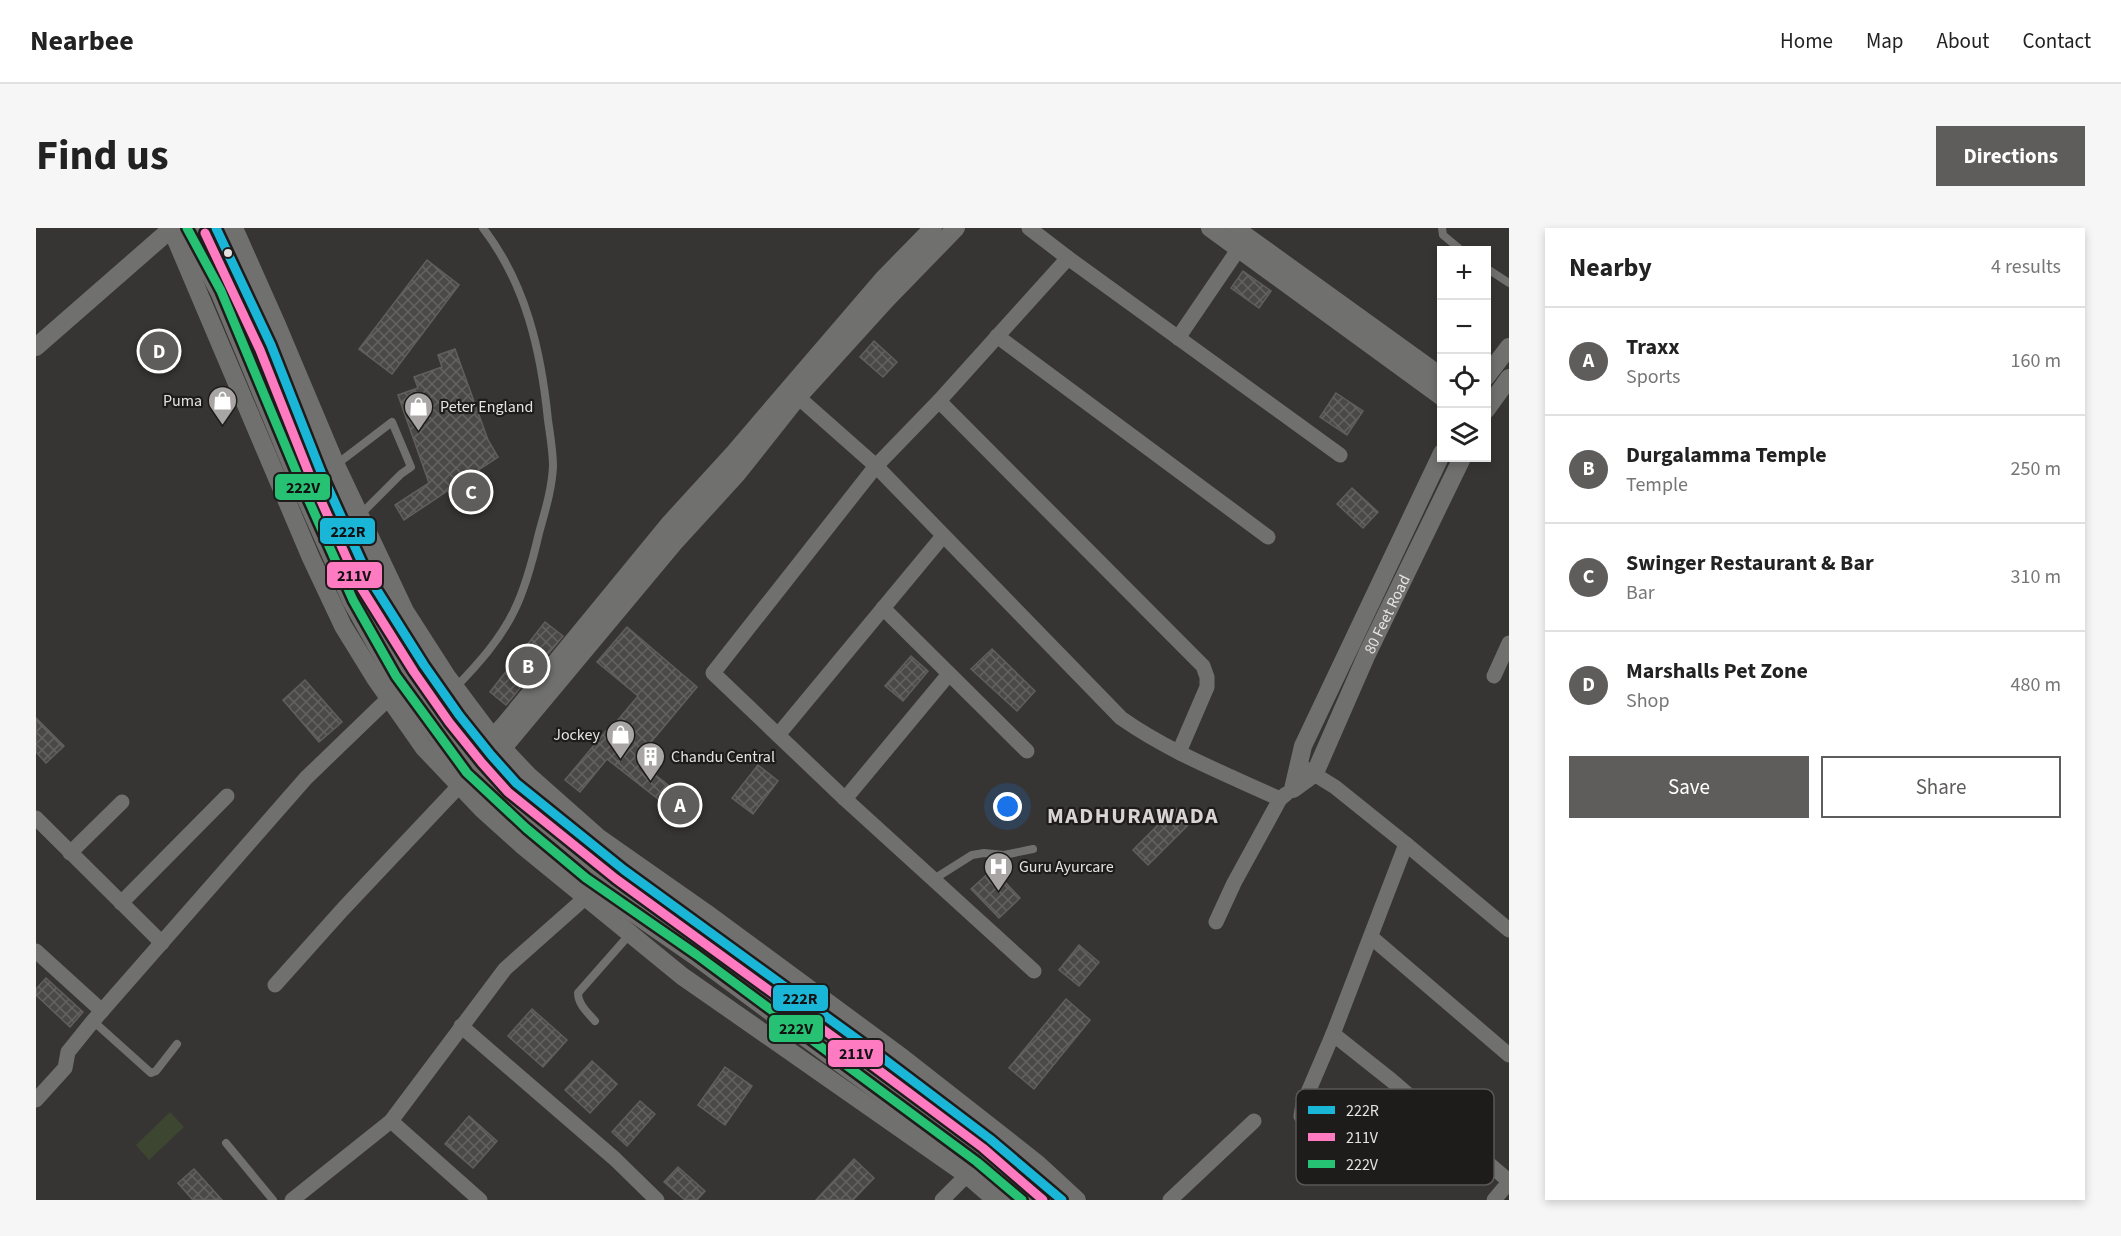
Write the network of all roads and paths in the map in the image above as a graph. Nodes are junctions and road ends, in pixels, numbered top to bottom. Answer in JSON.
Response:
{"nodes":[{"id":1,"x":176,"y":228,"type":"edge"},
{"id":2,"x":216,"y":228,"type":"edge"},
{"id":3,"x":234,"y":228,"type":"edge"},
{"id":4,"x":483,"y":228,"type":"edge"},
{"id":5,"x":933,"y":228,"type":"edge"},
{"id":6,"x":956,"y":228,"type":"edge"},
{"id":7,"x":1029,"y":228,"type":"edge"},
{"id":8,"x":1210,"y":228,"type":"edge"},
{"id":9,"x":1442,"y":228,"type":"edge"},
{"id":10,"x":1241,"y":238,"type":"edge"},
{"id":11,"x":1456,"y":246,"type":"edge"},
{"id":12,"x":1068,"y":258,"type":"junction"},
{"id":13,"x":1491,"y":271,"type":"edge"},
{"id":14,"x":1509,"y":283,"type":"edge"},
{"id":15,"x":997,"y":336,"type":"junction"},
{"id":16,"x":1178,"y":338,"type":"junction"},
{"id":17,"x":36,"y":347,"type":"edge"},
{"id":18,"x":1509,"y":347,"type":"edge"},
{"id":19,"x":1491,"y":370,"type":"edge"},
{"id":20,"x":1437,"y":374,"type":"edge"},
{"id":21,"x":1509,"y":378,"type":"edge"},
{"id":22,"x":793,"y":393,"type":"junction"},
{"id":23,"x":1437,"y":393,"type":"edge"},
{"id":24,"x":939,"y":401,"type":"junction"},
{"id":25,"x":1488,"y":408,"type":"edge"},
{"id":26,"x":1340,"y":455,"type":"dead end"},
{"id":27,"x":1438,"y":462,"type":"edge"},
{"id":28,"x":1460,"y":462,"type":"edge"},
{"id":29,"x":336,"y":465,"type":"junction"},
{"id":30,"x":876,"y":466,"type":"junction"},
{"id":31,"x":359,"y":515,"type":"junction"},
{"id":32,"x":943,"y":536,"type":"junction"},
{"id":33,"x":1268,"y":537,"type":"dead end"},
{"id":34,"x":883,"y":608,"type":"junction"},
{"id":35,"x":1509,"y":643,"type":"edge"},
{"id":36,"x":949,"y":675,"type":"junction"},
{"id":37,"x":1494,"y":676,"type":"dead end"},
{"id":38,"x":456,"y":688,"type":"junction"},
{"id":39,"x":389,"y":698,"type":"junction"},
{"id":40,"x":778,"y":735,"type":"junction"},
{"id":41,"x":493,"y":747,"type":"junction"},
{"id":42,"x":1027,"y":751,"type":"dead end"},
{"id":43,"x":1179,"y":752,"type":"junction"},
{"id":44,"x":1307,"y":769,"type":"junction"},
{"id":45,"x":460,"y":785,"type":"junction"},
{"id":46,"x":1286,"y":794,"type":"junction"},
{"id":47,"x":227,"y":796,"type":"dead end"},
{"id":48,"x":845,"y":799,"type":"junction"},
{"id":49,"x":122,"y":802,"type":"dead end"},
{"id":50,"x":36,"y":818,"type":"edge"},
{"id":51,"x":1406,"y":844,"type":"junction"},
{"id":52,"x":1033,"y":849,"type":"dead end"},
{"id":53,"x":70,"y":853,"type":"junction"},
{"id":54,"x":933,"y":879,"type":"junction"},
{"id":55,"x":585,"y":898,"type":"junction"},
{"id":56,"x":121,"y":903,"type":"junction"},
{"id":57,"x":1216,"y":922,"type":"dead end"},
{"id":58,"x":1508,"y":928,"type":"edge"},
{"id":59,"x":630,"y":934,"type":"junction"},
{"id":60,"x":1371,"y":937,"type":"junction"},
{"id":61,"x":162,"y":943,"type":"junction"},
{"id":62,"x":36,"y":951,"type":"edge"},
{"id":63,"x":1034,"y":971,"type":"dead end"},
{"id":64,"x":275,"y":985,"type":"dead end"},
{"id":65,"x":97,"y":1016,"type":"junction"},
{"id":66,"x":595,"y":1021,"type":"dead end"},
{"id":67,"x":461,"y":1026,"type":"junction"},
{"id":68,"x":1334,"y":1034,"type":"junction"},
{"id":69,"x":177,"y":1044,"type":"dead end"},
{"id":70,"x":1509,"y":1054,"type":"edge"},
{"id":71,"x":1310,"y":1089,"type":"edge"},
{"id":72,"x":1401,"y":1089,"type":"edge"},
{"id":73,"x":36,"y":1100,"type":"edge"},
{"id":74,"x":391,"y":1121,"type":"junction"},
{"id":75,"x":1254,"y":1121,"type":"dead end"},
{"id":76,"x":226,"y":1143,"type":"dead end"},
{"id":77,"x":1494,"y":1169,"type":"edge"},
{"id":78,"x":967,"y":1175,"type":"junction"},
{"id":79,"x":1509,"y":1182,"type":"edge"},
{"id":80,"x":301,"y":1197,"type":"edge"},
{"id":81,"x":273,"y":1200,"type":"edge"},
{"id":82,"x":480,"y":1200,"type":"edge"},
{"id":83,"x":657,"y":1200,"type":"edge"},
{"id":84,"x":942,"y":1200,"type":"edge"},
{"id":85,"x":996,"y":1200,"type":"edge"},
{"id":86,"x":1022,"y":1200,"type":"edge"},
{"id":87,"x":1062,"y":1200,"type":"edge"},
{"id":88,"x":1077,"y":1200,"type":"edge"},
{"id":89,"x":1170,"y":1200,"type":"edge"},
{"id":90,"x":1494,"y":1200,"type":"edge"}],
"edges":[{"from":1,"to":17,"type":"street"},
{"from":1,"to":39,"type":"street"},
{"from":1,"to":86,"type":"main road"},
{"from":2,"to":41,"type":"main road"},
{"from":3,"to":29,"type":"street"},
{"from":4,"to":38,"type":"lane"},
{"from":5,"to":22,"type":"street"},
{"from":6,"to":22,"type":"street"},
{"from":7,"to":12,"type":"street"},
{"from":8,"to":10,"type":"street"},
{"from":9,"to":11,"type":"lane"},
{"from":10,"to":16,"type":"street"},
{"from":10,"to":20,"type":"street"},
{"from":10,"to":23,"type":"street"},
{"from":12,"to":15,"type":"street"},
{"from":12,"to":16,"type":"street"},
{"from":13,"to":14,"type":"lane"},
{"from":15,"to":24,"type":"street"},
{"from":15,"to":33,"type":"street"},
{"from":16,"to":26,"type":"street"},
{"from":18,"to":19,"type":"street"},
{"from":21,"to":25,"type":"street"},
{"from":22,"to":30,"type":"street"},
{"from":22,"to":41,"type":"street"},
{"from":24,"to":30,"type":"street"},
{"from":24,"to":43,"type":"street"},
{"from":27,"to":44,"type":"street"},
{"from":28,"to":44,"type":"street","name":"80 Feet Road"},
{"from":29,"to":31,"type":"street"},
{"from":29,"to":31,"type":"lane"},
{"from":30,"to":32,"type":"street"},
{"from":30,"to":40,"type":"street"},
{"from":31,"to":38,"type":"street"},
{"from":32,"to":34,"type":"street"},
{"from":32,"to":43,"type":"street"},
{"from":34,"to":36,"type":"street"},
{"from":34,"to":40,"type":"street"},
{"from":35,"to":37,"type":"street"},
{"from":36,"to":42,"type":"street"},
{"from":36,"to":48,"type":"street"},
{"from":38,"to":41,"type":"street"},
{"from":39,"to":45,"type":"street"},
{"from":39,"to":61,"type":"street"},
{"from":40,"to":48,"type":"street"},
{"from":41,"to":87,"type":"main road"},
{"from":41,"to":88,"type":"street"},
{"from":43,"to":46,"type":"street"},
{"from":44,"to":46,"type":"street"},
{"from":44,"to":51,"type":"street"},
{"from":45,"to":55,"type":"street"},
{"from":45,"to":64,"type":"street"},
{"from":46,"to":57,"type":"street"},
{"from":47,"to":56,"type":"street"},
{"from":48,"to":54,"type":"street"},
{"from":49,"to":53,"type":"street"},
{"from":50,"to":53,"type":"street"},
{"from":51,"to":58,"type":"street"},
{"from":51,"to":60,"type":"street"},
{"from":52,"to":54,"type":"lane"},
{"from":53,"to":56,"type":"street"},
{"from":54,"to":63,"type":"street"},
{"from":55,"to":59,"type":"street"},
{"from":55,"to":67,"type":"street"},
{"from":56,"to":61,"type":"street"},
{"from":59,"to":66,"type":"lane"},
{"from":59,"to":78,"type":"street"},
{"from":60,"to":68,"type":"street"},
{"from":60,"to":70,"type":"street"},
{"from":61,"to":65,"type":"street"},
{"from":62,"to":65,"type":"street"},
{"from":65,"to":69,"type":"lane"},
{"from":65,"to":73,"type":"street"},
{"from":67,"to":74,"type":"street"},
{"from":67,"to":83,"type":"street"},
{"from":68,"to":71,"type":"street"},
{"from":68,"to":72,"type":"street"},
{"from":74,"to":80,"type":"street"},
{"from":74,"to":82,"type":"street"},
{"from":75,"to":89,"type":"street"},
{"from":76,"to":81,"type":"lane"},
{"from":77,"to":79,"type":"street"},
{"from":78,"to":84,"type":"street"},
{"from":78,"to":85,"type":"street"},
{"from":79,"to":90,"type":"street"}]}
